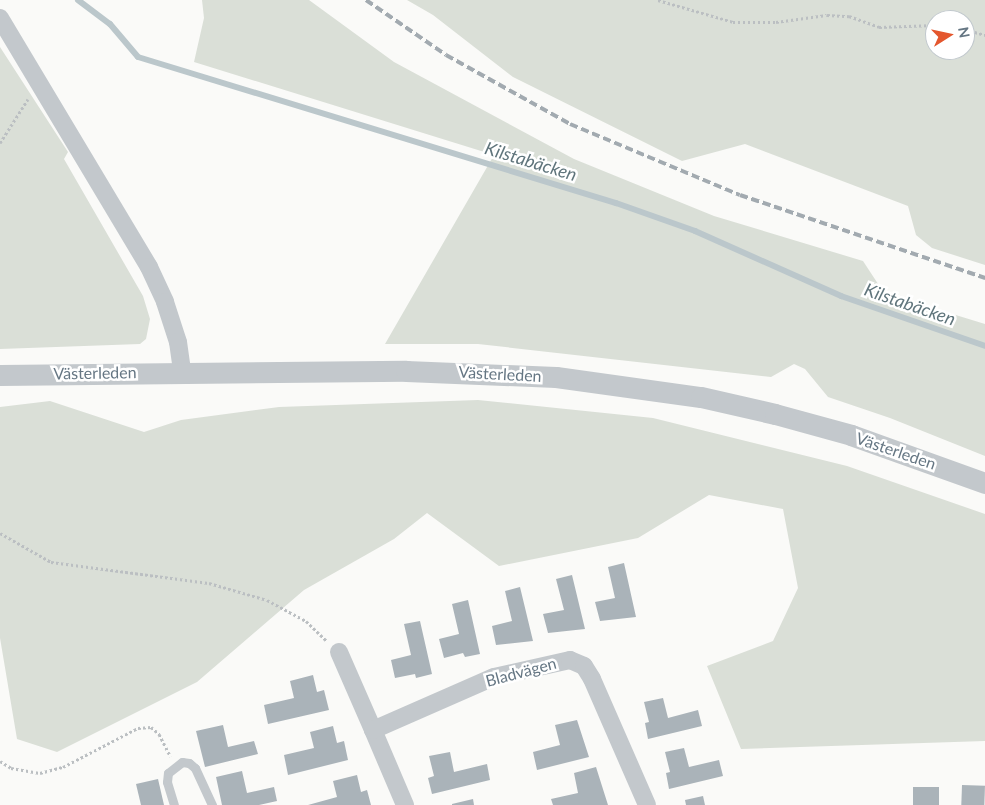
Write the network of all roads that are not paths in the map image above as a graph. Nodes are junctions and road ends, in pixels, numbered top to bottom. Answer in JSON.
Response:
{"nodes":[{"id":1,"x":0,"y":18,"type":"edge"},
{"id":2,"x":182,"y":372,"type":"junction"},
{"id":3,"x":0,"y":375,"type":"edge"},
{"id":4,"x":985,"y":483,"type":"edge"},
{"id":5,"x":339,"y":652,"type":"road end"},
{"id":6,"x":372,"y":730,"type":"junction"},
{"id":7,"x":174,"y":805,"type":"edge"},
{"id":8,"x":212,"y":805,"type":"edge"},
{"id":9,"x":405,"y":805,"type":"edge"},
{"id":10,"x":646,"y":805,"type":"edge"}],
"edges":[{"from":1,"to":2,"type":"street"},
{"from":2,"to":3,"type":"street","name":"Västerleden"},
{"from":2,"to":4,"type":"street","name":"Västerleden"},
{"from":5,"to":6,"type":"street"},
{"from":6,"to":9,"type":"street"},
{"from":6,"to":10,"type":"street","name":"Bladvägen"},
{"from":7,"to":8,"type":"lane"}]}
